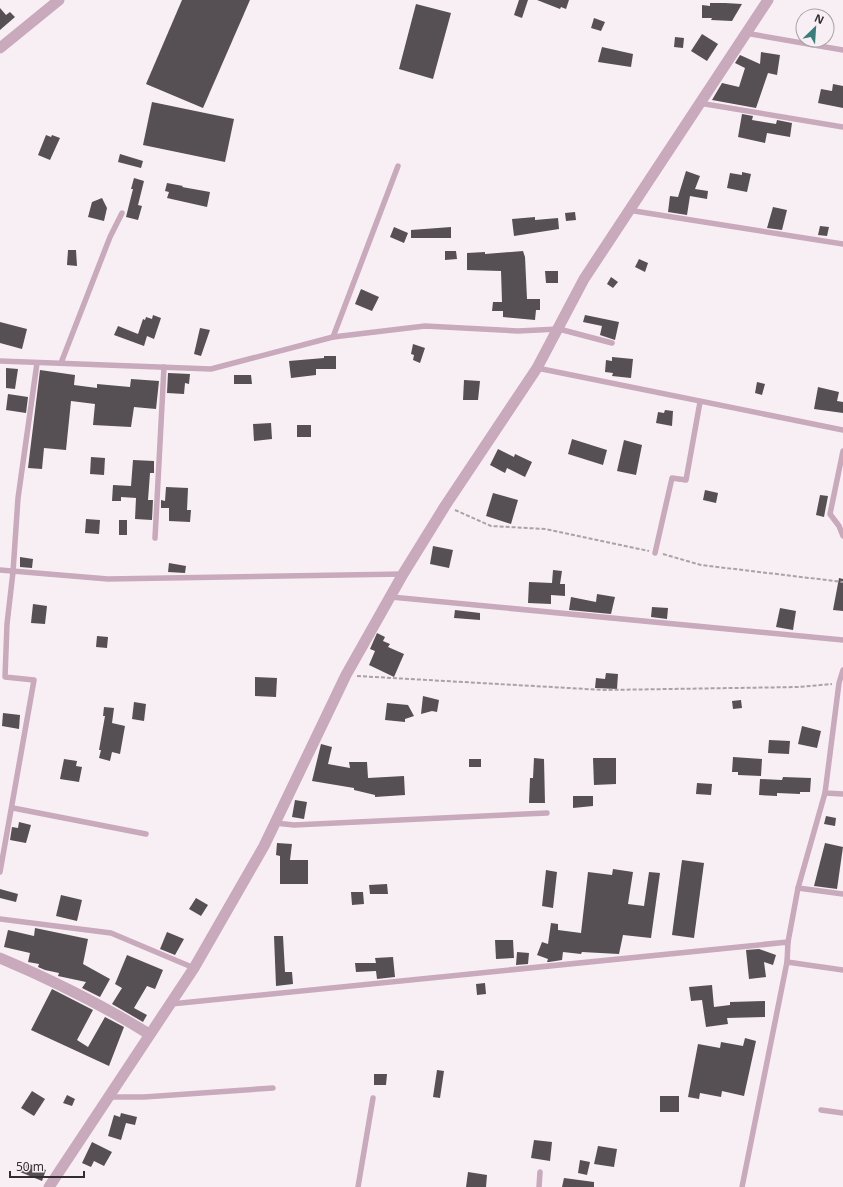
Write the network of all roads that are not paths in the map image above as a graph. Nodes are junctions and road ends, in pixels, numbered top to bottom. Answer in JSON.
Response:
{"nodes":[{"id":1,"x":60,"y":0,"type":"edge"},
{"id":2,"x":768,"y":0,"type":"edge"},
{"id":3,"x":744,"y":33,"type":"junction"},
{"id":4,"x":0,"y":48,"type":"edge"},
{"id":5,"x":843,"y":50,"type":"edge"},
{"id":6,"x":699,"y":103,"type":"junction"},
{"id":7,"x":843,"y":127,"type":"edge"},
{"id":8,"x":398,"y":166,"type":"dead end"},
{"id":9,"x":628,"y":210,"type":"junction"},
{"id":10,"x":122,"y":213,"type":"dead end"},
{"id":11,"x":843,"y":244,"type":"edge"},
{"id":12,"x":559,"y":329,"type":"junction"},
{"id":13,"x":333,"y":338,"type":"junction"},
{"id":14,"x":612,"y":343,"type":"dead end"},
{"id":15,"x":0,"y":361,"type":"edge"},
{"id":16,"x":61,"y":362,"type":"junction"},
{"id":17,"x":37,"y":363,"type":"junction"},
{"id":18,"x":164,"y":367,"type":"junction"},
{"id":19,"x":537,"y":368,"type":"junction"},
{"id":20,"x":700,"y":402,"type":"junction"},
{"id":21,"x":843,"y":430,"type":"edge"},
{"id":22,"x":843,"y":451,"type":"edge"},
{"id":23,"x":843,"y":536,"type":"edge"},
{"id":24,"x":155,"y":538,"type":"dead end"},
{"id":25,"x":655,"y":552,"type":"road end"},
{"id":26,"x":0,"y":570,"type":"edge"},
{"id":27,"x":13,"y":572,"type":"junction"},
{"id":28,"x":403,"y":574,"type":"junction"},
{"id":29,"x":391,"y":597,"type":"junction"},
{"id":30,"x":843,"y":640,"type":"edge"},
{"id":31,"x":843,"y":670,"type":"edge"},
{"id":32,"x":824,"y":793,"type":"junction"},
{"id":33,"x":843,"y":794,"type":"edge"},
{"id":34,"x":13,"y":808,"type":"junction"},
{"id":35,"x":547,"y":813,"type":"dead end"},
{"id":36,"x":275,"y":823,"type":"junction"},
{"id":37,"x":146,"y":834,"type":"dead end"},
{"id":38,"x":0,"y":872,"type":"edge"},
{"id":39,"x":798,"y":888,"type":"junction"},
{"id":40,"x":843,"y":894,"type":"edge"},
{"id":41,"x":0,"y":918,"type":"edge"},
{"id":42,"x":788,"y":942,"type":"junction"},
{"id":43,"x":0,"y":958,"type":"edge"},
{"id":44,"x":787,"y":962,"type":"junction"},
{"id":45,"x":194,"y":968,"type":"junction"},
{"id":46,"x":843,"y":970,"type":"edge"},
{"id":47,"x":170,"y":1004,"type":"junction"},
{"id":48,"x":149,"y":1034,"type":"junction"},
{"id":49,"x":273,"y":1088,"type":"dead end"},
{"id":50,"x":107,"y":1097,"type":"junction"},
{"id":51,"x":373,"y":1098,"type":"dead end"},
{"id":52,"x":821,"y":1110,"type":"dead end"},
{"id":53,"x":843,"y":1113,"type":"edge"},
{"id":54,"x":540,"y":1172,"type":"dead end"},
{"id":55,"x":49,"y":1187,"type":"edge"},
{"id":56,"x":358,"y":1187,"type":"edge"},
{"id":57,"x":539,"y":1187,"type":"edge"},
{"id":58,"x":742,"y":1187,"type":"edge"}],
"edges":[{"from":1,"to":4,"type":"street"},
{"from":2,"to":3,"type":"street"},
{"from":3,"to":5,"type":"lane"},
{"from":3,"to":6,"type":"street"},
{"from":6,"to":7,"type":"lane"},
{"from":6,"to":9,"type":"street"},
{"from":8,"to":13,"type":"lane"},
{"from":9,"to":11,"type":"lane"},
{"from":9,"to":12,"type":"street"},
{"from":10,"to":16,"type":"lane"},
{"from":12,"to":13,"type":"lane"},
{"from":12,"to":14,"type":"lane"},
{"from":12,"to":19,"type":"street"},
{"from":13,"to":18,"type":"lane"},
{"from":15,"to":17,"type":"lane"},
{"from":16,"to":17,"type":"lane"},
{"from":16,"to":18,"type":"lane"},
{"from":17,"to":27,"type":"lane"},
{"from":18,"to":24,"type":"lane"},
{"from":19,"to":20,"type":"lane"},
{"from":19,"to":28,"type":"street"},
{"from":20,"to":21,"type":"lane"},
{"from":20,"to":25,"type":"lane"},
{"from":22,"to":23,"type":"lane"},
{"from":26,"to":27,"type":"lane"},
{"from":27,"to":28,"type":"lane"},
{"from":27,"to":34,"type":"lane"},
{"from":28,"to":29,"type":"street"},
{"from":29,"to":30,"type":"lane"},
{"from":29,"to":36,"type":"street"},
{"from":31,"to":32,"type":"lane"},
{"from":32,"to":33,"type":"lane"},
{"from":32,"to":39,"type":"lane"},
{"from":34,"to":37,"type":"lane"},
{"from":34,"to":38,"type":"lane"},
{"from":35,"to":36,"type":"lane"},
{"from":36,"to":45,"type":"street"},
{"from":39,"to":40,"type":"lane"},
{"from":39,"to":42,"type":"lane"},
{"from":41,"to":45,"type":"lane"},
{"from":42,"to":44,"type":"lane"},
{"from":42,"to":47,"type":"lane"},
{"from":43,"to":48,"type":"street"},
{"from":44,"to":46,"type":"lane"},
{"from":44,"to":58,"type":"lane"},
{"from":45,"to":47,"type":"street"},
{"from":47,"to":48,"type":"street"},
{"from":48,"to":50,"type":"street"},
{"from":49,"to":50,"type":"lane"},
{"from":50,"to":55,"type":"street"},
{"from":51,"to":56,"type":"lane"},
{"from":52,"to":53,"type":"lane"},
{"from":54,"to":57,"type":"lane"}]}
